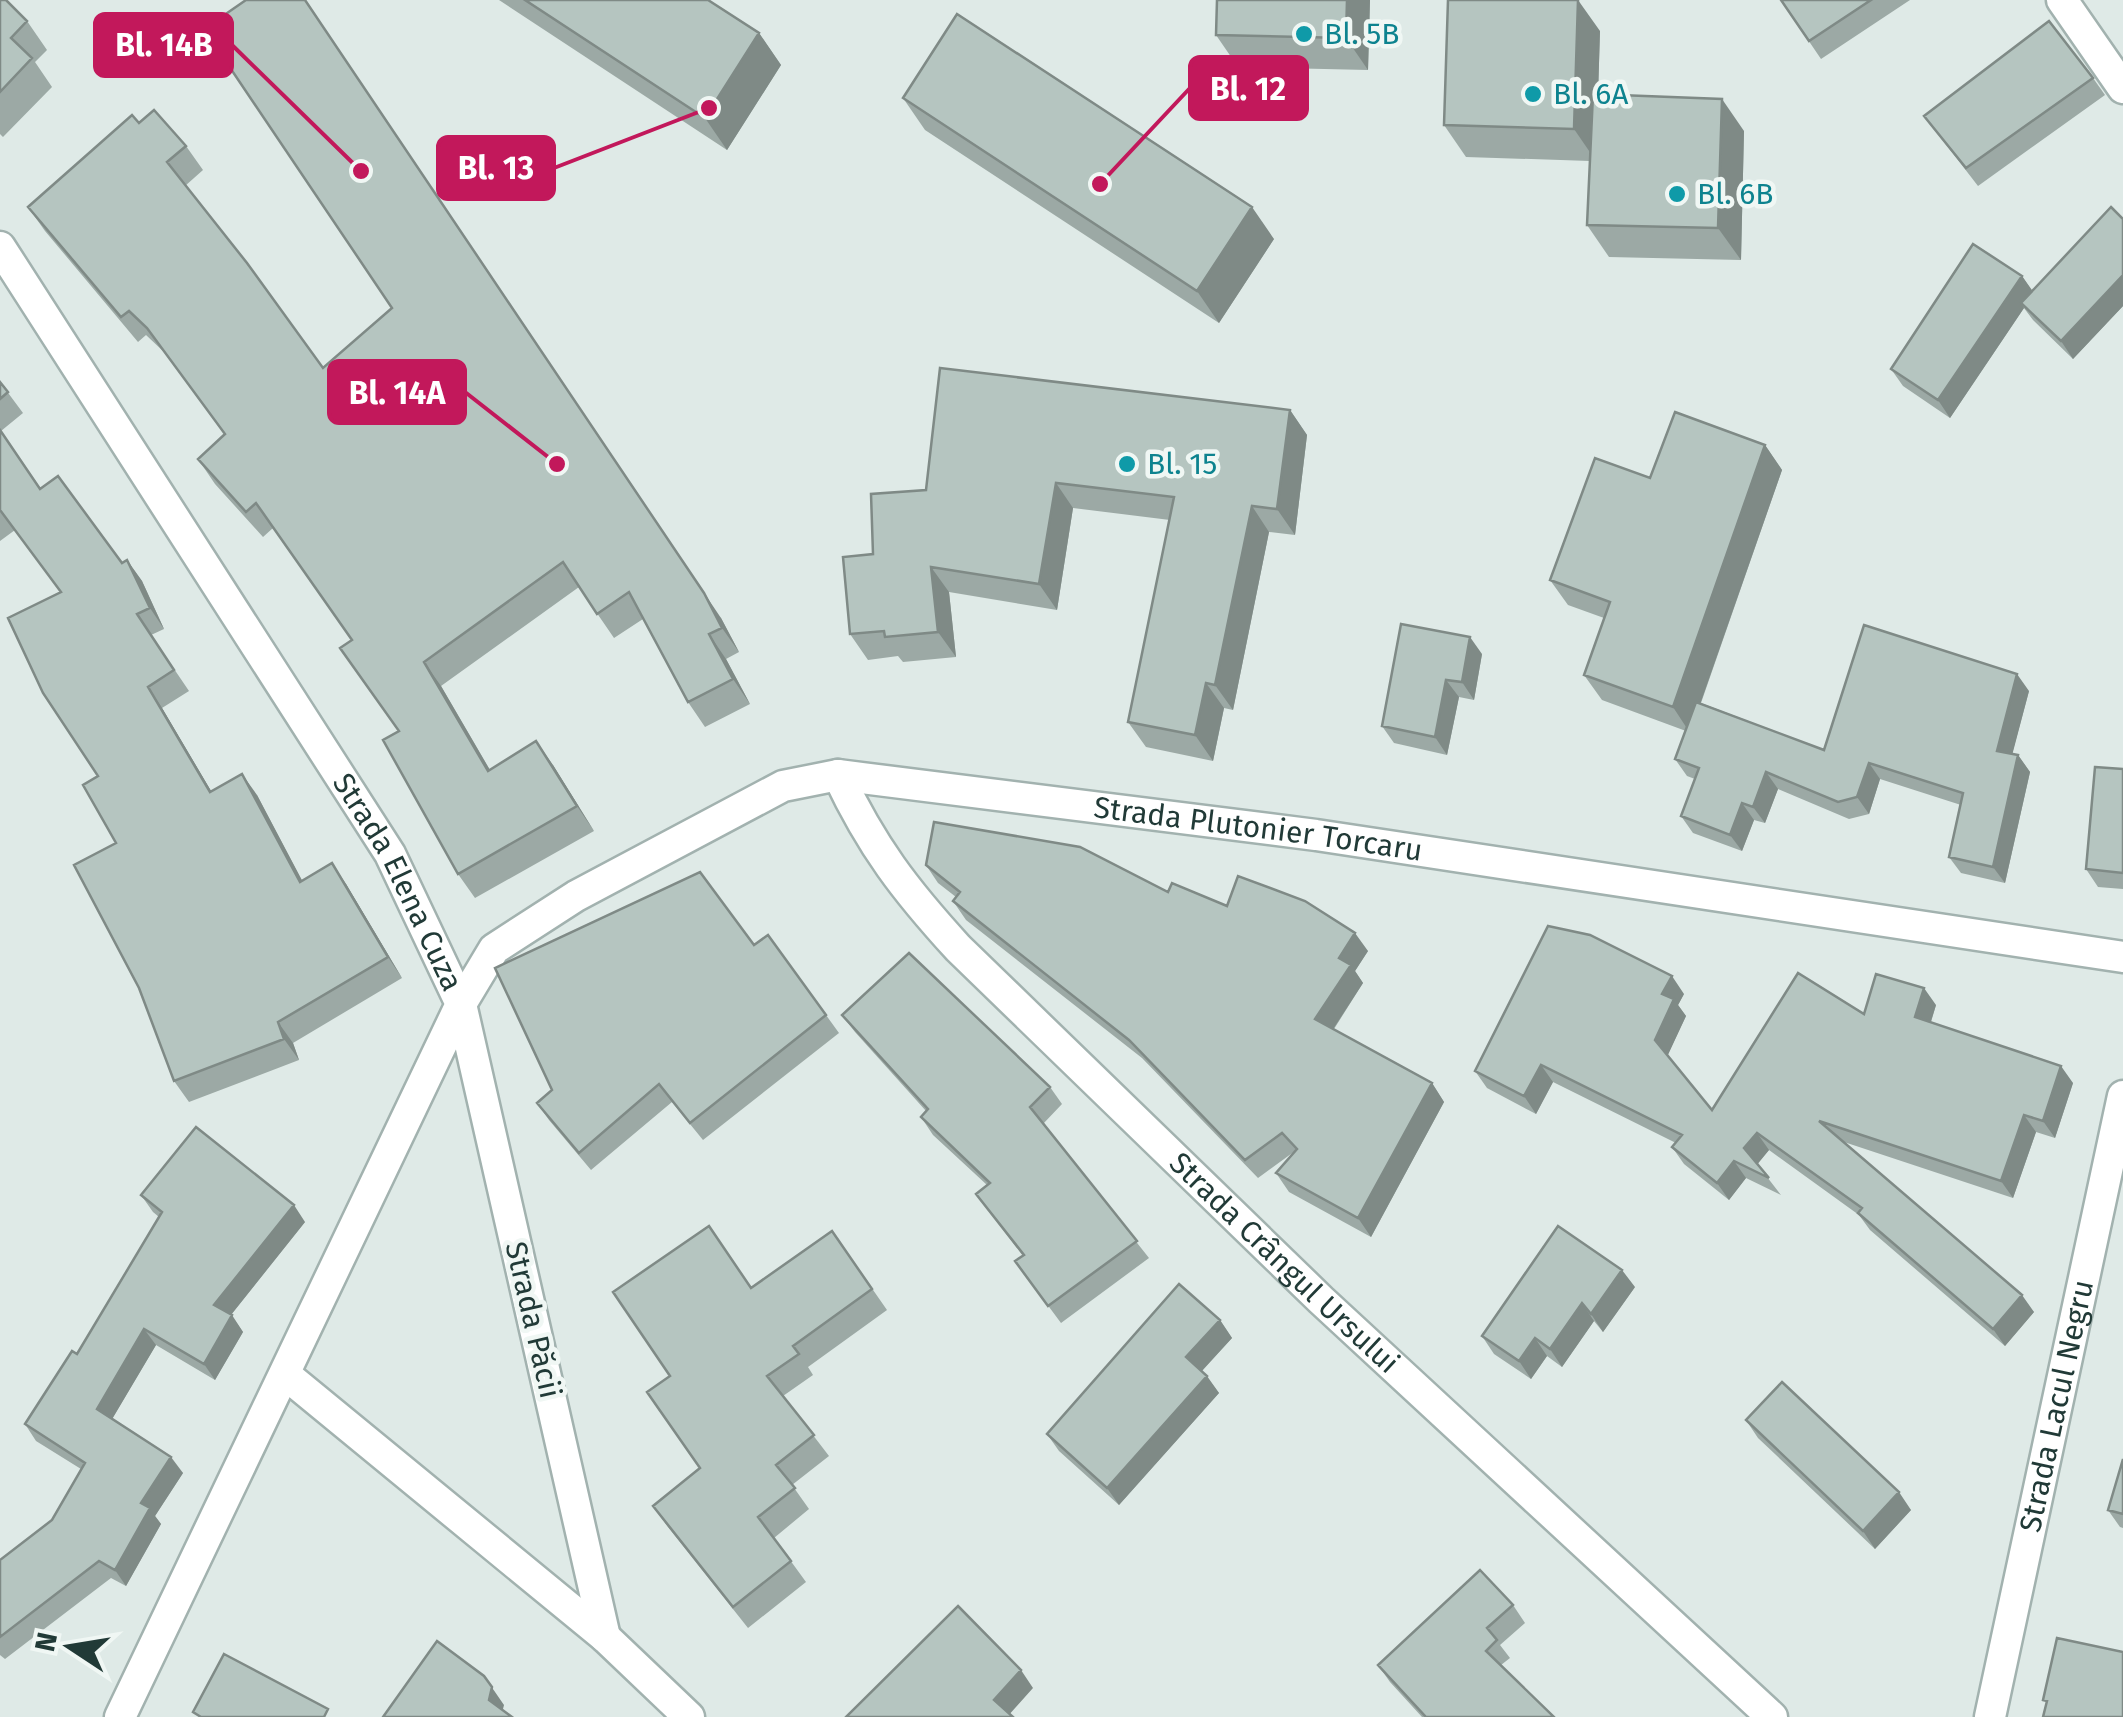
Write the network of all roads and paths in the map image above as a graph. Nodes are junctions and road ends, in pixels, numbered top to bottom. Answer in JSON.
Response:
{"nodes":[{"id":1,"x":2062,"y":0,"type":"edge"},
{"id":2,"x":2123,"y":88,"type":"edge"},
{"id":3,"x":0,"y":247,"type":"edge"},
{"id":4,"x":838,"y":775,"type":"junction"},
{"id":5,"x":2123,"y":957,"type":"edge"},
{"id":6,"x":461,"y":1004,"type":"junction"},
{"id":7,"x":2123,"y":1096,"type":"edge"},
{"id":8,"x":286,"y":1375,"type":"junction"},
{"id":9,"x":605,"y":1637,"type":"junction"},
{"id":10,"x":120,"y":1717,"type":"edge"},
{"id":11,"x":689,"y":1717,"type":"edge"},
{"id":12,"x":1772,"y":1717,"type":"edge"},
{"id":13,"x":1990,"y":1717,"type":"edge"}],
"edges":[{"from":1,"to":2,"type":"street"},
{"from":3,"to":6,"type":"street","name":"Strada Elena Cuza"},
{"from":4,"to":5,"type":"street","name":"Strada Plutonier Torcaru"},
{"from":4,"to":6,"type":"street","name":"Strada Plutonier Torcaru"},
{"from":4,"to":12,"type":"street","name":"Strada Crângul Ursului"},
{"from":6,"to":8,"type":"street","name":"Strada Elena Cuza"},
{"from":6,"to":9,"type":"street","name":"Strada Păcii"},
{"from":7,"to":13,"type":"street","name":"Strada Lacul Negru"},
{"from":8,"to":9,"type":"street"},
{"from":8,"to":10,"type":"street","name":"Strada Elena Cuza"},
{"from":9,"to":11,"type":"street"}]}
